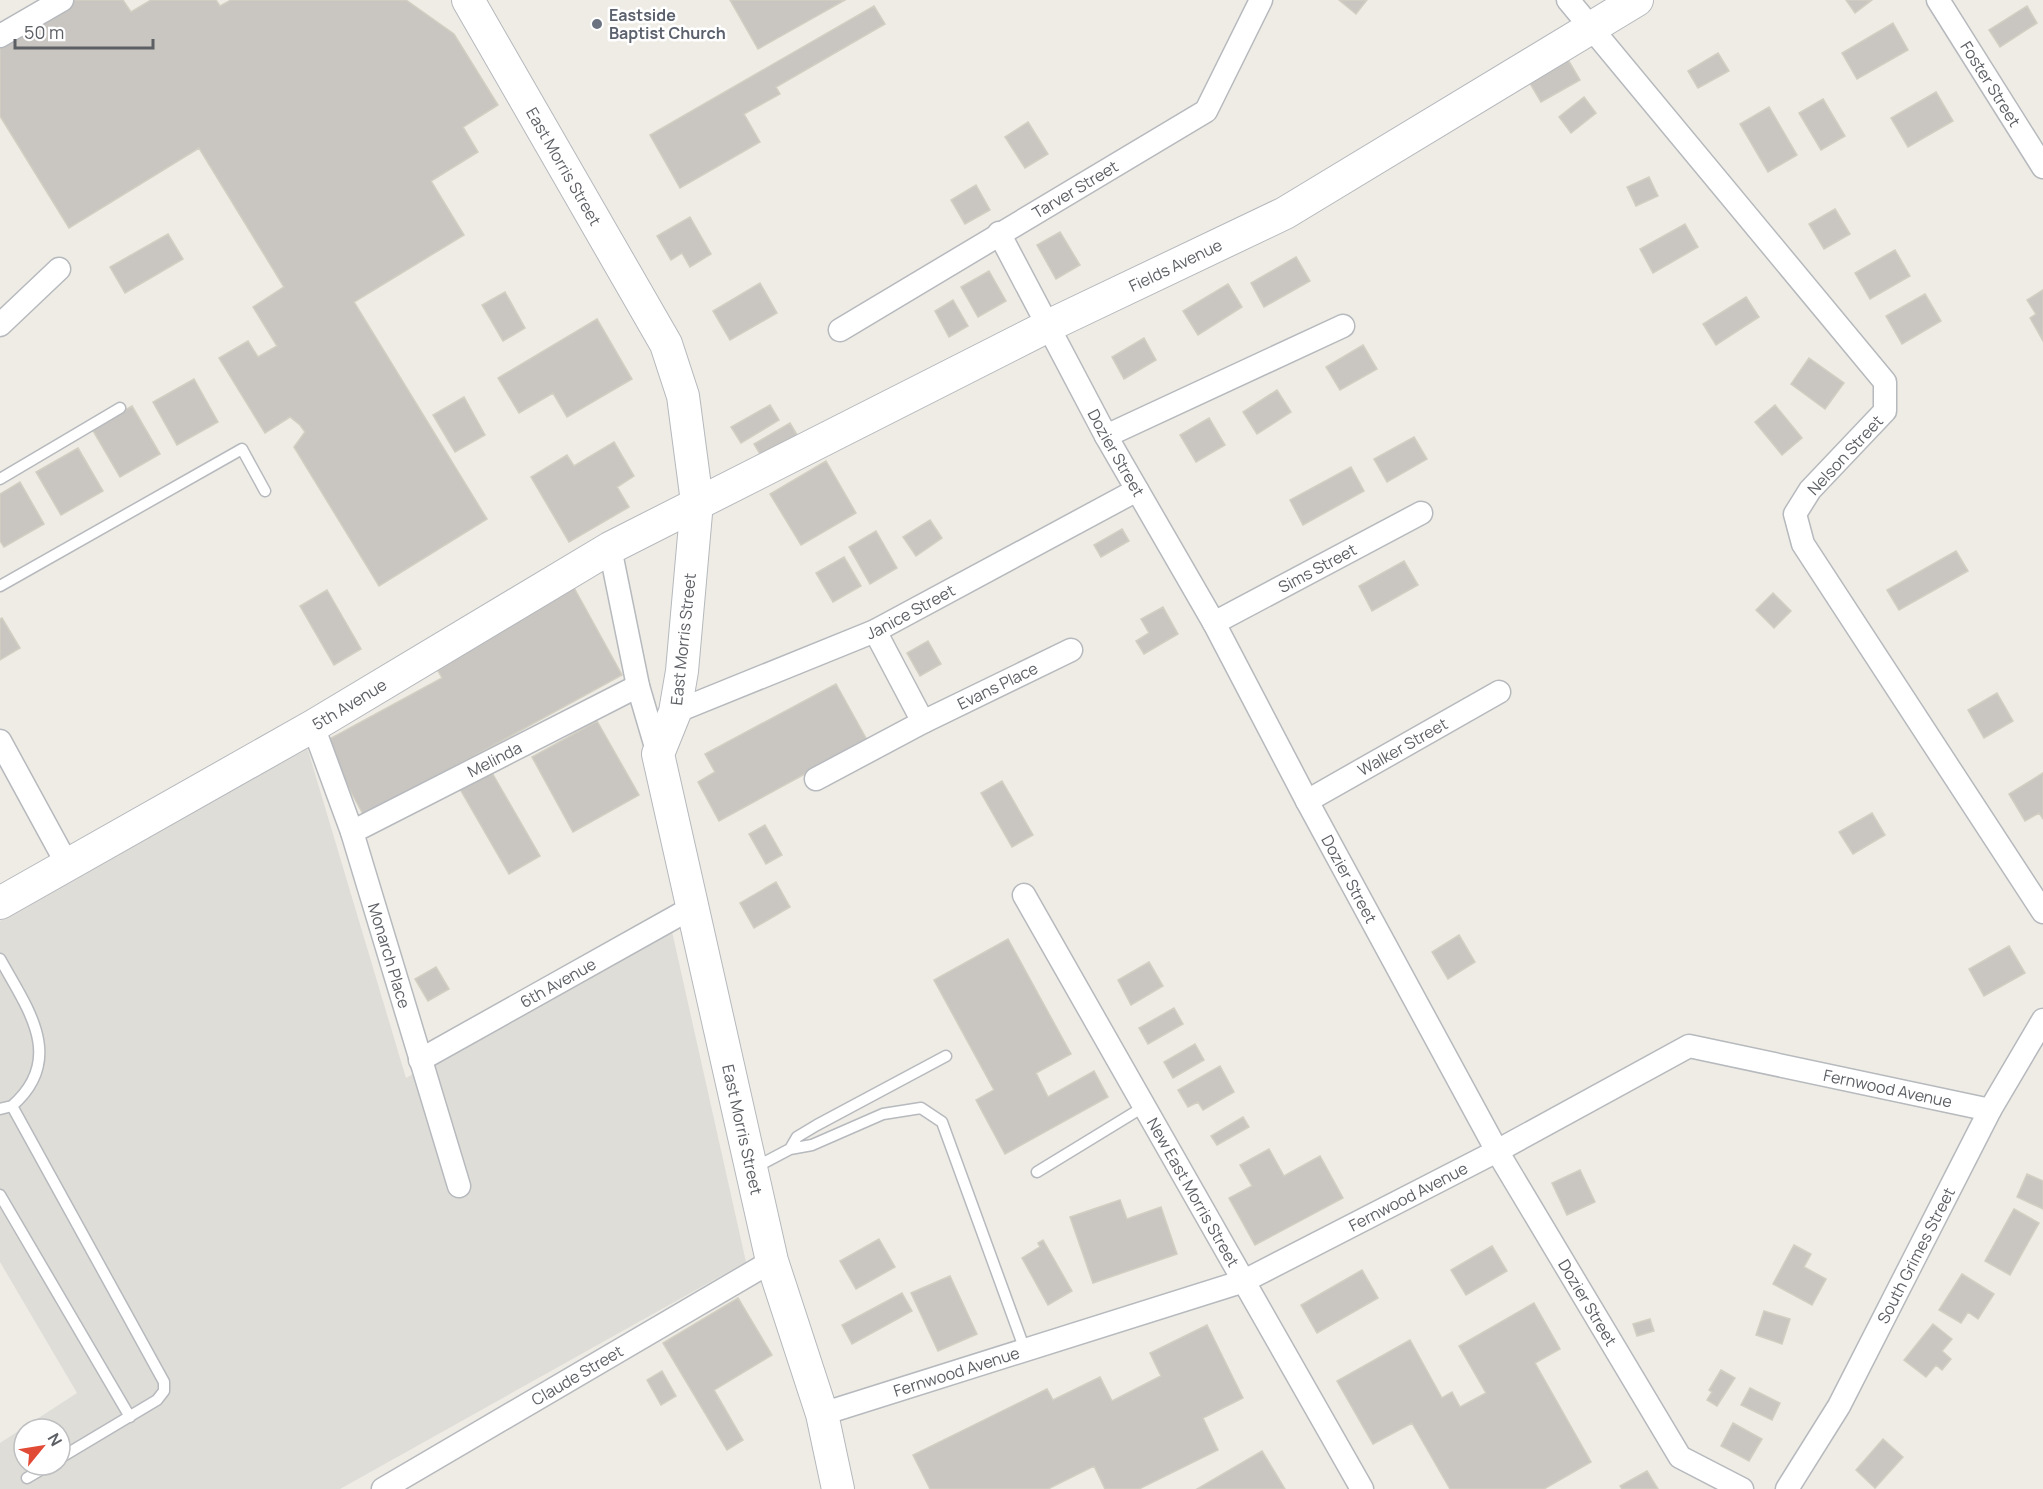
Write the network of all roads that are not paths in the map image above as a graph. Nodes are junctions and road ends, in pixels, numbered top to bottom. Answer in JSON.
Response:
{"nodes":[{"id":1,"x":62,"y":0,"type":"edge"},
{"id":2,"x":468,"y":0,"type":"edge"},
{"id":3,"x":1261,"y":0,"type":"edge"},
{"id":4,"x":1568,"y":0,"type":"edge"},
{"id":5,"x":1637,"y":0,"type":"edge"},
{"id":6,"x":1938,"y":0,"type":"edge"},
{"id":7,"x":1591,"y":28,"type":"junction"},
{"id":8,"x":0,"y":36,"type":"edge"},
{"id":9,"x":2043,"y":167,"type":"edge"},
{"id":10,"x":999,"y":233,"type":"junction"},
{"id":11,"x":59,"y":269,"type":"dead end"},
{"id":12,"x":0,"y":325,"type":"edge"},
{"id":13,"x":1048,"y":326,"type":"junction"},
{"id":14,"x":1343,"y":326,"type":"dead end"},
{"id":15,"x":840,"y":330,"type":"dead end"},
{"id":16,"x":120,"y":408,"type":"dead end"},
{"id":17,"x":1106,"y":436,"type":"junction"},
{"id":18,"x":0,"y":479,"type":"edge"},
{"id":19,"x":265,"y":490,"type":"dead end"},
{"id":20,"x":1137,"y":490,"type":"junction"},
{"id":21,"x":697,"y":502,"type":"junction"},
{"id":22,"x":1420,"y":513,"type":"dead end"},
{"id":23,"x":610,"y":548,"type":"junction"},
{"id":24,"x":0,"y":586,"type":"edge"},
{"id":25,"x":1214,"y":623,"type":"junction"},
{"id":26,"x":875,"y":631,"type":"junction"},
{"id":27,"x":1071,"y":650,"type":"dead end"},
{"id":28,"x":638,"y":686,"type":"junction"},
{"id":29,"x":1499,"y":692,"type":"dead end"},
{"id":30,"x":675,"y":712,"type":"junction"},
{"id":31,"x":923,"y":722,"type":"junction"},
{"id":32,"x":313,"y":726,"type":"junction"},
{"id":33,"x":0,"y":741,"type":"edge"},
{"id":34,"x":658,"y":754,"type":"junction"},
{"id":35,"x":816,"y":779,"type":"dead end"},
{"id":36,"x":1307,"y":801,"type":"junction"},
{"id":37,"x":352,"y":832,"type":"junction"},
{"id":38,"x":67,"y":864,"type":"junction"},
{"id":39,"x":1024,"y":895,"type":"dead end"},
{"id":40,"x":0,"y":903,"type":"edge"},
{"id":41,"x":695,"y":906,"type":"junction"},
{"id":42,"x":2043,"y":912,"type":"edge"},
{"id":43,"x":0,"y":959,"type":"edge"},
{"id":44,"x":2043,"y":1020,"type":"edge"},
{"id":45,"x":946,"y":1056,"type":"dead end"},
{"id":46,"x":420,"y":1060,"type":"junction"},
{"id":47,"x":12,"y":1106,"type":"junction"},
{"id":48,"x":1145,"y":1106,"type":"junction"},
{"id":49,"x":0,"y":1109,"type":"edge"},
{"id":50,"x":1990,"y":1110,"type":"junction"},
{"id":51,"x":790,"y":1149,"type":"junction"},
{"id":52,"x":1497,"y":1151,"type":"junction"},
{"id":53,"x":752,"y":1169,"type":"junction"},
{"id":54,"x":1037,"y":1172,"type":"dead end"},
{"id":55,"x":459,"y":1186,"type":"dead end"},
{"id":56,"x":0,"y":1195,"type":"edge"},
{"id":57,"x":772,"y":1261,"type":"junction"},
{"id":58,"x":1244,"y":1281,"type":"junction"},
{"id":59,"x":1025,"y":1350,"type":"junction"},
{"id":60,"x":822,"y":1414,"type":"junction"},
{"id":61,"x":130,"y":1417,"type":"junction"},
{"id":62,"x":72,"y":1451,"type":"edge"},
{"id":63,"x":383,"y":1489,"type":"edge"},
{"id":64,"x":838,"y":1489,"type":"edge"},
{"id":65,"x":1362,"y":1489,"type":"edge"},
{"id":66,"x":1742,"y":1489,"type":"edge"},
{"id":67,"x":1787,"y":1489,"type":"edge"}],
"edges":[{"from":1,"to":8,"type":"street"},
{"from":2,"to":21,"type":"street","name":"East Morris Street"},
{"from":3,"to":10,"type":"street","name":"Tarver Street"},
{"from":4,"to":7,"type":"street"},
{"from":5,"to":7,"type":"street","name":"Fields Avenue"},
{"from":6,"to":9,"type":"street","name":"Foster Street"},
{"from":7,"to":13,"type":"street","name":"Fields Avenue"},
{"from":7,"to":42,"type":"street","name":"Nelson Street"},
{"from":10,"to":13,"type":"street","name":"Dozier Street"},
{"from":10,"to":15,"type":"street","name":"Tarver Street"},
{"from":11,"to":12,"type":"street"},
{"from":13,"to":17,"type":"street","name":"Dozier Street"},
{"from":13,"to":21,"type":"street","name":"Fields Avenue"},
{"from":14,"to":17,"type":"street"},
{"from":16,"to":18,"type":"lane"},
{"from":17,"to":20,"type":"street","name":"Dozier Street"},
{"from":19,"to":24,"type":"lane"},
{"from":20,"to":25,"type":"street","name":"Dozier Street"},
{"from":20,"to":26,"type":"street","name":"Janice Street"},
{"from":21,"to":23,"type":"street","name":"5th Avenue"},
{"from":21,"to":30,"type":"street","name":"East Morris Street"},
{"from":22,"to":25,"type":"street","name":"Sims Street"},
{"from":23,"to":28,"type":"street"},
{"from":23,"to":32,"type":"street","name":"5th Avenue"},
{"from":25,"to":36,"type":"street","name":"Dozier Street"},
{"from":26,"to":30,"type":"street","name":"Janice Street"},
{"from":26,"to":31,"type":"street"},
{"from":27,"to":31,"type":"street","name":"Evans Place"},
{"from":28,"to":34,"type":"street"},
{"from":28,"to":37,"type":"street","name":"Melinda"},
{"from":29,"to":36,"type":"street","name":"Walker Street"},
{"from":30,"to":34,"type":"street","name":"East Morris Street"},
{"from":31,"to":35,"type":"street","name":"Evans Place"},
{"from":32,"to":37,"type":"street","name":"Monarch Place"},
{"from":32,"to":38,"type":"street","name":"5th Avenue"},
{"from":33,"to":38,"type":"street"},
{"from":34,"to":41,"type":"street","name":"East Morris Street"},
{"from":36,"to":52,"type":"street","name":"Dozier Street"},
{"from":37,"to":46,"type":"street","name":"Monarch Place"},
{"from":38,"to":40,"type":"street","name":"5th Avenue"},
{"from":39,"to":48,"type":"street","name":"New East Morris Street"},
{"from":41,"to":46,"type":"street","name":"6th Avenue"},
{"from":41,"to":53,"type":"street","name":"East Morris Street"},
{"from":43,"to":47,"type":"lane"},
{"from":44,"to":50,"type":"street","name":"South Grimes Street"},
{"from":45,"to":51,"type":"lane"},
{"from":46,"to":55,"type":"street","name":"Monarch Place"},
{"from":47,"to":49,"type":"lane"},
{"from":47,"to":61,"type":"lane"},
{"from":48,"to":54,"type":"lane"},
{"from":48,"to":58,"type":"street","name":"New East Morris Street"},
{"from":50,"to":52,"type":"street","name":"Fernwood Avenue"},
{"from":50,"to":67,"type":"street","name":"South Grimes Street"},
{"from":51,"to":53,"type":"lane"},
{"from":51,"to":59,"type":"lane"},
{"from":52,"to":58,"type":"street","name":"Fernwood Avenue"},
{"from":52,"to":66,"type":"street","name":"Dozier Street"},
{"from":53,"to":57,"type":"street","name":"East Morris Street"},
{"from":56,"to":61,"type":"lane"},
{"from":57,"to":60,"type":"street","name":"East Morris Street"},
{"from":57,"to":63,"type":"street","name":"Claude Street"},
{"from":58,"to":59,"type":"street","name":"Fernwood Avenue"},
{"from":58,"to":65,"type":"street","name":"New East Morris Street"},
{"from":59,"to":60,"type":"street","name":"Fernwood Avenue"},
{"from":60,"to":64,"type":"street","name":"East Morris Street"},
{"from":61,"to":62,"type":"lane"}]}
